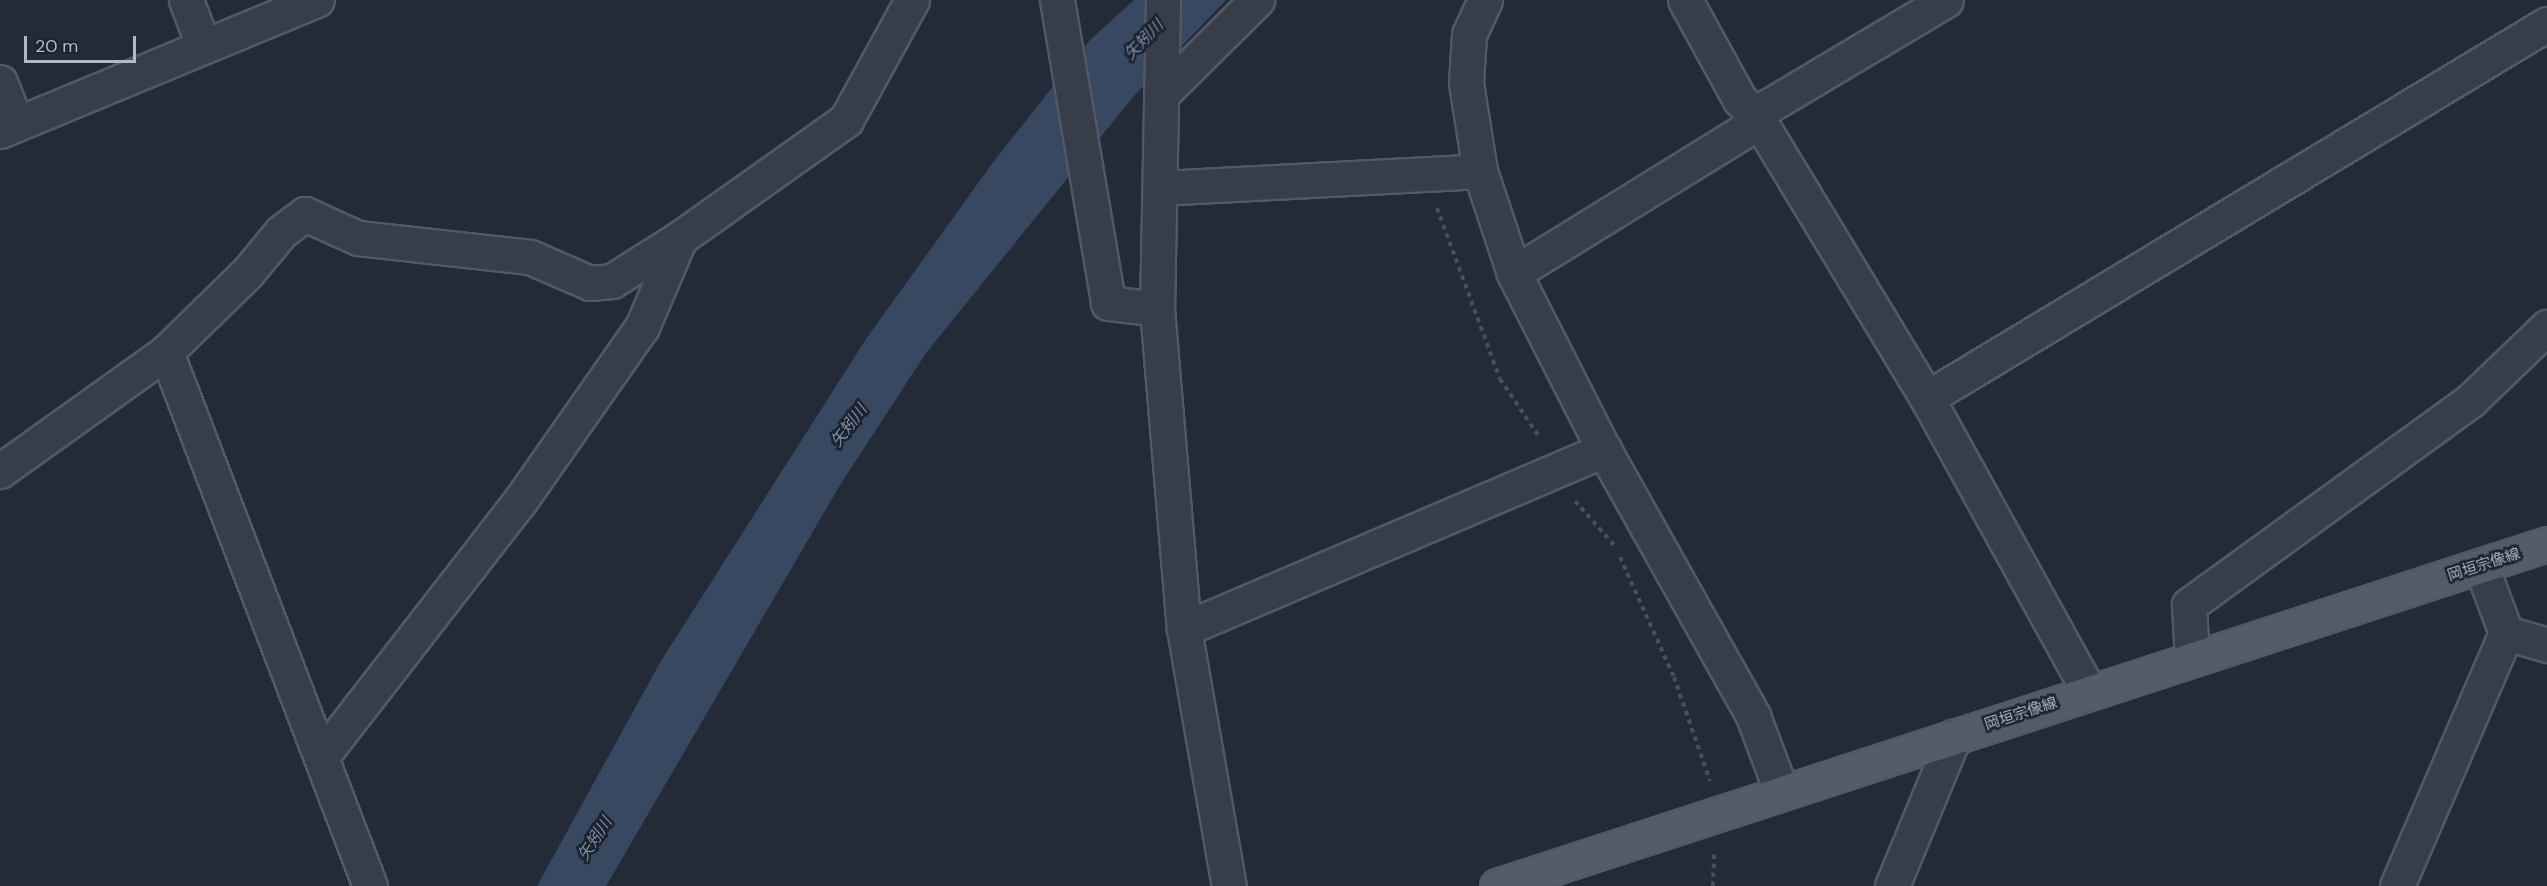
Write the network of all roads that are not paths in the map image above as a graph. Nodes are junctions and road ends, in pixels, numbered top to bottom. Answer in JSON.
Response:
{"nodes":[{"id":1,"x":186,"y":0,"type":"edge"},
{"id":2,"x":317,"y":0,"type":"edge"},
{"id":3,"x":912,"y":0,"type":"edge"},
{"id":4,"x":1057,"y":0,"type":"edge"},
{"id":5,"x":1163,"y":0,"type":"edge"},
{"id":6,"x":1257,"y":0,"type":"edge"},
{"id":7,"x":1485,"y":0,"type":"edge"},
{"id":8,"x":1685,"y":0,"type":"edge"},
{"id":9,"x":1946,"y":0,"type":"edge"},
{"id":10,"x":2547,"y":24,"type":"edge"},
{"id":11,"x":203,"y":45,"type":"junction"},
{"id":12,"x":0,"y":82,"type":"edge"},
{"id":13,"x":1162,"y":86,"type":"junction"},
{"id":14,"x":1755,"y":114,"type":"junction"},
{"id":15,"x":8,"y":127,"type":"edge"},
{"id":16,"x":1480,"y":171,"type":"junction"},
{"id":17,"x":1160,"y":188,"type":"junction"},
{"id":18,"x":680,"y":238,"type":"junction"},
{"id":19,"x":1514,"y":273,"type":"junction"},
{"id":20,"x":1157,"y":309,"type":"junction"},
{"id":21,"x":2547,"y":327,"type":"edge"},
{"id":22,"x":166,"y":352,"type":"junction"},
{"id":23,"x":1927,"y":398,"type":"junction"},
{"id":24,"x":1604,"y":450,"type":"junction"},
{"id":25,"x":0,"y":471,"type":"edge"},
{"id":26,"x":2547,"y":544,"type":"edge"},
{"id":27,"x":2481,"y":566,"type":"junction"},
{"id":28,"x":1184,"y":629,"type":"junction"},
{"id":29,"x":2506,"y":633,"type":"junction"},
{"id":30,"x":2547,"y":645,"type":"edge"},
{"id":31,"x":2192,"y":659,"type":"junction"},
{"id":32,"x":2089,"y":691,"type":"junction"},
{"id":33,"x":1954,"y":736,"type":"junction"},
{"id":34,"x":322,"y":756,"type":"junction"},
{"id":35,"x":1782,"y":793,"type":"junction"},
{"id":36,"x":370,"y":886,"type":"edge"},
{"id":37,"x":1229,"y":886,"type":"edge"},
{"id":38,"x":1497,"y":886,"type":"edge"},
{"id":39,"x":1892,"y":886,"type":"edge"},
{"id":40,"x":2397,"y":886,"type":"edge"}],
"edges":[{"from":1,"to":11,"type":"street"},
{"from":2,"to":11,"type":"street"},
{"from":3,"to":18,"type":"street"},
{"from":4,"to":20,"type":"street"},
{"from":5,"to":13,"type":"street"},
{"from":6,"to":13,"type":"street"},
{"from":7,"to":16,"type":"street"},
{"from":8,"to":14,"type":"street"},
{"from":9,"to":14,"type":"street"},
{"from":10,"to":23,"type":"street"},
{"from":11,"to":15,"type":"street"},
{"from":12,"to":15,"type":"street"},
{"from":13,"to":17,"type":"street"},
{"from":14,"to":19,"type":"street"},
{"from":14,"to":23,"type":"street"},
{"from":16,"to":17,"type":"street"},
{"from":16,"to":19,"type":"street"},
{"from":17,"to":20,"type":"street"},
{"from":18,"to":22,"type":"street"},
{"from":18,"to":34,"type":"street"},
{"from":19,"to":24,"type":"street"},
{"from":20,"to":28,"type":"street"},
{"from":21,"to":31,"type":"street"},
{"from":22,"to":25,"type":"street"},
{"from":22,"to":34,"type":"street"},
{"from":23,"to":32,"type":"street"},
{"from":24,"to":28,"type":"street"},
{"from":24,"to":35,"type":"street"},
{"from":26,"to":27,"type":"main road","name":"岡垣宗像線"},
{"from":27,"to":29,"type":"street"},
{"from":27,"to":31,"type":"main road","name":"岡垣宗像線"},
{"from":28,"to":37,"type":"street"},
{"from":29,"to":30,"type":"street"},
{"from":29,"to":40,"type":"street"},
{"from":31,"to":32,"type":"main road","name":"岡垣宗像線"},
{"from":32,"to":33,"type":"main road","name":"岡垣宗像線"},
{"from":33,"to":35,"type":"main road","name":"岡垣宗像線"},
{"from":33,"to":39,"type":"street"},
{"from":34,"to":36,"type":"street"},
{"from":35,"to":38,"type":"main road","name":"岡垣宗像線"}]}
